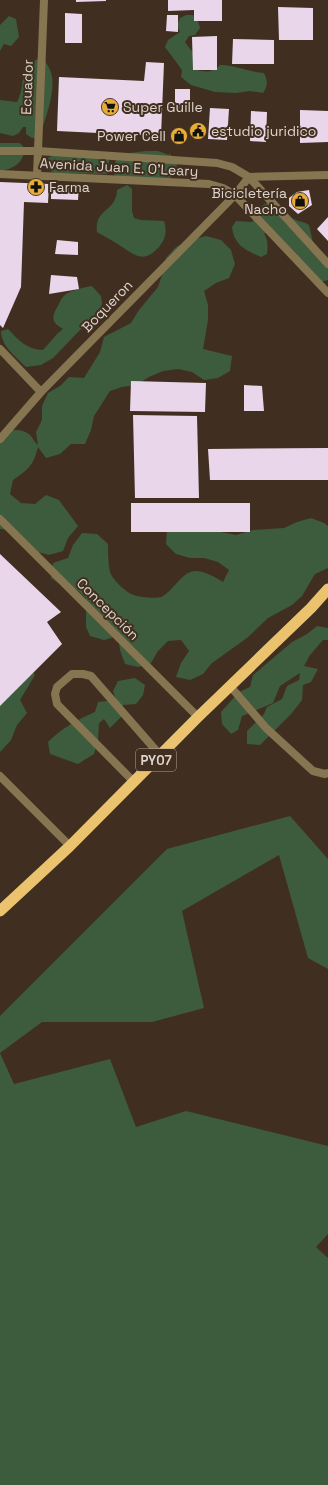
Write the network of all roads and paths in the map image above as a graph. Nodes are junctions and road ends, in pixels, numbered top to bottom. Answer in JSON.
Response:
{"nodes":[{"id":1,"x":44,"y":0,"type":"edge"},
{"id":2,"x":0,"y":151,"type":"edge"},
{"id":3,"x":38,"y":152,"type":"junction"},
{"id":4,"x":0,"y":174,"type":"edge"},
{"id":5,"x":37,"y":175,"type":"junction"},
{"id":6,"x":328,"y":175,"type":"edge"},
{"id":7,"x":248,"y":177,"type":"junction"},
{"id":8,"x":234,"y":195,"type":"junction"},
{"id":9,"x":328,"y":264,"type":"edge"},
{"id":10,"x":328,"y":293,"type":"edge"},
{"id":11,"x":0,"y":349,"type":"edge"},
{"id":12,"x":41,"y":392,"type":"junction"},
{"id":13,"x":0,"y":439,"type":"edge"},
{"id":14,"x":0,"y":519,"type":"edge"},
{"id":15,"x":328,"y":589,"type":"edge"},
{"id":16,"x":328,"y":598,"type":"edge"},
{"id":17,"x":311,"y":608,"type":"junction"},
{"id":18,"x":230,"y":686,"type":"junction"},
{"id":19,"x":198,"y":717,"type":"junction"},
{"id":20,"x":160,"y":755,"type":"junction"},
{"id":21,"x":328,"y":773,"type":"edge"},
{"id":22,"x":0,"y":776,"type":"edge"},
{"id":23,"x":134,"y":782,"type":"junction"},
{"id":24,"x":70,"y":846,"type":"junction"},
{"id":25,"x":0,"y":911,"type":"edge"}],
"edges":[{"from":1,"to":3,"type":"street","name":"Ecuador"},
{"from":2,"to":3,"type":"street"},
{"from":3,"to":5,"type":"street","name":"Ecuador"},
{"from":3,"to":7,"type":"street"},
{"from":4,"to":5,"type":"street","name":"Avenida Juan E. O'Leary"},
{"from":5,"to":8,"type":"street","name":"Avenida Juan E. O'Leary"},
{"from":6,"to":7,"type":"street"},
{"from":7,"to":8,"type":"street","name":"Boqueron"},
{"from":7,"to":9,"type":"street"},
{"from":8,"to":10,"type":"street","name":"Avenida Juan E. O'Leary"},
{"from":8,"to":12,"type":"street","name":"Boqueron"},
{"from":11,"to":12,"type":"street"},
{"from":12,"to":13,"type":"street","name":"Boqueron"},
{"from":14,"to":19,"type":"street","name":"Concepción"},
{"from":15,"to":17,"type":"highway","number":"PY07"},
{"from":16,"to":17,"type":"highway","number":"PY07"},
{"from":17,"to":18,"type":"highway","number":"PY07"},
{"from":18,"to":19,"type":"highway","number":"PY07"},
{"from":18,"to":21,"type":"street"},
{"from":19,"to":20,"type":"highway","number":"PY07"},
{"from":20,"to":23,"type":"highway","number":"PY07"},
{"from":20,"to":23,"type":"street"},
{"from":22,"to":24,"type":"street"},
{"from":23,"to":24,"type":"highway","number":"PY07"},
{"from":24,"to":25,"type":"highway","number":"PY07"}]}
